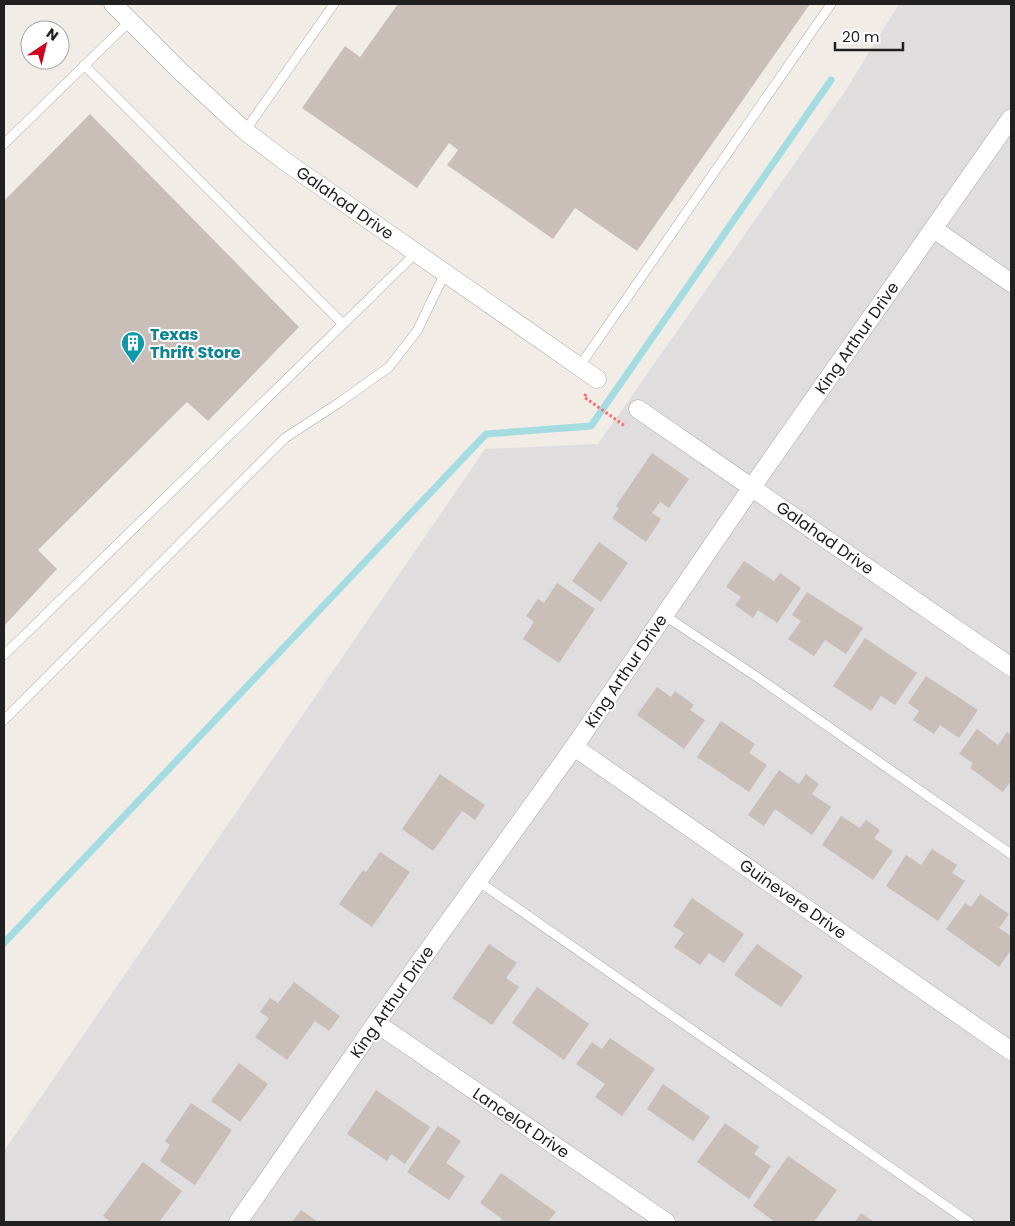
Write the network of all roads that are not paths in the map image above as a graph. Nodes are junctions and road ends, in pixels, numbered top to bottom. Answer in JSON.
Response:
{"nodes":[{"id":1,"x":113,"y":4,"type":"edge"},
{"id":2,"x":334,"y":4,"type":"edge"},
{"id":3,"x":831,"y":4,"type":"edge"},
{"id":4,"x":130,"y":21,"type":"junction"},
{"id":5,"x":84,"y":65,"type":"junction"},
{"id":6,"x":1011,"y":118,"type":"edge"},
{"id":7,"x":246,"y":131,"type":"junction"},
{"id":8,"x":4,"y":144,"type":"edge"},
{"id":9,"x":934,"y":229,"type":"junction"},
{"id":10,"x":416,"y":253,"type":"junction"},
{"id":11,"x":445,"y":273,"type":"junction"},
{"id":12,"x":1011,"y":283,"type":"edge"},
{"id":13,"x":343,"y":324,"type":"junction"},
{"id":14,"x":579,"y":367,"type":"junction"},
{"id":15,"x":597,"y":379,"type":"dead end"},
{"id":16,"x":638,"y":409,"type":"dead end"},
{"id":17,"x":752,"y":487,"type":"junction"},
{"id":18,"x":664,"y":615,"type":"junction"},
{"id":19,"x":4,"y":655,"type":"edge"},
{"id":20,"x":1011,"y":667,"type":"edge"},
{"id":21,"x":4,"y":720,"type":"edge"},
{"id":22,"x":574,"y":747,"type":"junction"},
{"id":23,"x":1011,"y":854,"type":"edge"},
{"id":24,"x":478,"y":881,"type":"junction"},
{"id":25,"x":376,"y":1023,"type":"junction"},
{"id":26,"x":1011,"y":1051,"type":"edge"},
{"id":27,"x":238,"y":1222,"type":"edge"},
{"id":28,"x":666,"y":1222,"type":"edge"},
{"id":29,"x":970,"y":1222,"type":"edge"}],
"edges":[{"from":1,"to":4,"type":"street","name":"Galahad Drive"},
{"from":2,"to":7,"type":"lane"},
{"from":3,"to":14,"type":"lane"},
{"from":4,"to":5,"type":"lane"},
{"from":4,"to":7,"type":"street","name":"Galahad Drive"},
{"from":5,"to":8,"type":"lane"},
{"from":5,"to":13,"type":"lane"},
{"from":6,"to":9,"type":"street","name":"King Arthur Drive"},
{"from":7,"to":10,"type":"street","name":"Galahad Drive"},
{"from":9,"to":12,"type":"street"},
{"from":9,"to":17,"type":"street","name":"King Arthur Drive"},
{"from":10,"to":11,"type":"street","name":"Galahad Drive"},
{"from":10,"to":13,"type":"lane"},
{"from":11,"to":14,"type":"street","name":"Galahad Drive"},
{"from":11,"to":21,"type":"lane"},
{"from":13,"to":19,"type":"lane"},
{"from":14,"to":15,"type":"street","name":"Galahad Drive"},
{"from":16,"to":17,"type":"street","name":"Galahad Drive"},
{"from":17,"to":18,"type":"street","name":"King Arthur Drive"},
{"from":17,"to":20,"type":"street","name":"Galahad Drive"},
{"from":18,"to":22,"type":"street","name":"King Arthur Drive"},
{"from":18,"to":23,"type":"lane"},
{"from":22,"to":24,"type":"street","name":"King Arthur Drive"},
{"from":22,"to":26,"type":"street","name":"Guinevere Drive"},
{"from":24,"to":25,"type":"street","name":"King Arthur Drive"},
{"from":24,"to":29,"type":"lane"},
{"from":25,"to":27,"type":"street","name":"King Arthur Drive"},
{"from":25,"to":28,"type":"street","name":"Lancelot Drive"}]}
